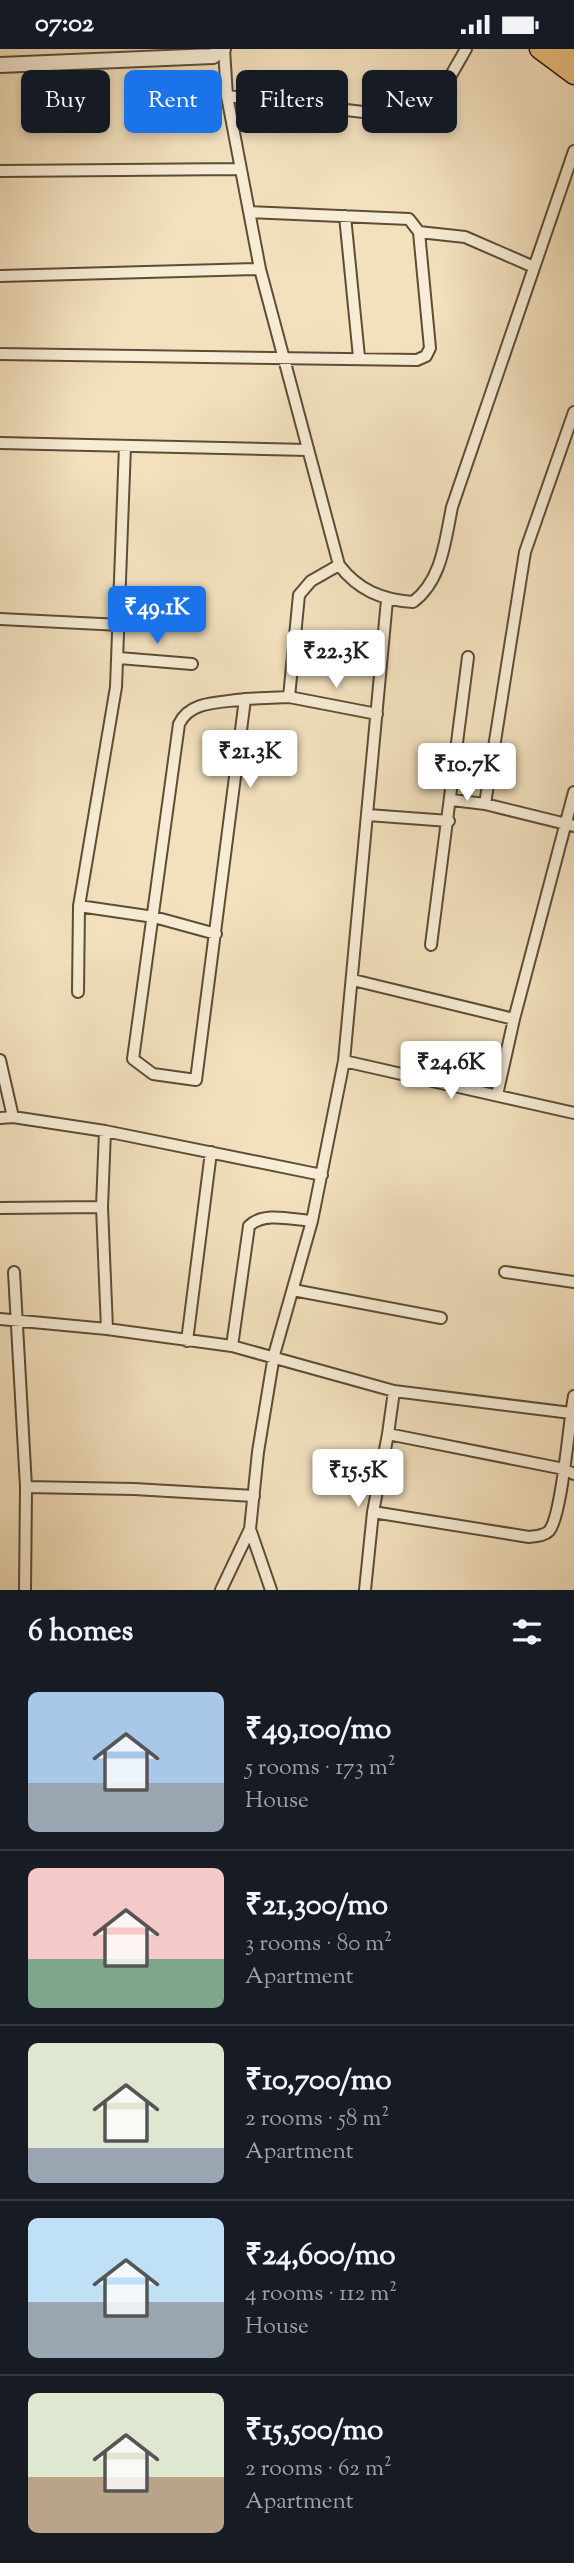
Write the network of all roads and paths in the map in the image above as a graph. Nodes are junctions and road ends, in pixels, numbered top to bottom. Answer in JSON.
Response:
{"nodes":[{"id":1,"x":224,"y":49,"type":"edge"},
{"id":2,"x":466,"y":49,"type":"edge"},
{"id":3,"x":538,"y":49,"type":"edge"},
{"id":4,"x":561,"y":49,"type":"edge"},
{"id":5,"x":574,"y":58,"type":"edge"},
{"id":6,"x":0,"y":65,"type":"edge"},
{"id":7,"x":574,"y":75,"type":"edge"},
{"id":8,"x":227,"y":96,"type":"junction"},
{"id":9,"x":574,"y":151,"type":"edge"},
{"id":10,"x":240,"y":169,"type":"junction"},
{"id":11,"x":0,"y":171,"type":"edge"},
{"id":12,"x":250,"y":212,"type":"junction"},
{"id":13,"x":345,"y":216,"type":"junction"},
{"id":14,"x":419,"y":232,"type":"junction"},
{"id":15,"x":534,"y":267,"type":"junction"},
{"id":16,"x":260,"y":269,"type":"junction"},
{"id":17,"x":0,"y":276,"type":"edge"},
{"id":18,"x":0,"y":354,"type":"edge"},
{"id":19,"x":281,"y":356,"type":"junction"},
{"id":20,"x":359,"y":357,"type":"junction"},
{"id":21,"x":574,"y":412,"type":"edge"},
{"id":22,"x":0,"y":443,"type":"edge"},
{"id":23,"x":125,"y":446,"type":"junction"},
{"id":24,"x":307,"y":450,"type":"junction"},
{"id":25,"x":339,"y":565,"type":"junction"},
{"id":26,"x":387,"y":600,"type":"junction"},
{"id":27,"x":0,"y":619,"type":"edge"},
{"id":28,"x":121,"y":625,"type":"junction"},
{"id":29,"x":468,"y":657,"type":"dead end"},
{"id":30,"x":118,"y":658,"type":"junction"},
{"id":31,"x":192,"y":664,"type":"dead end"},
{"id":32,"x":289,"y":697,"type":"junction"},
{"id":33,"x":245,"y":699,"type":"junction"},
{"id":34,"x":377,"y":714,"type":"junction"},
{"id":35,"x":574,"y":792,"type":"edge"},
{"id":36,"x":452,"y":800,"type":"junction"},
{"id":37,"x":485,"y":804,"type":"junction"},
{"id":38,"x":368,"y":815,"type":"junction"},
{"id":39,"x":449,"y":821,"type":"junction"},
{"id":40,"x":569,"y":825,"type":"edge"},
{"id":41,"x":79,"y":906,"type":"junction"},
{"id":42,"x":153,"y":917,"type":"junction"},
{"id":43,"x":216,"y":935,"type":"junction"},
{"id":44,"x":431,"y":945,"type":"dead end"},
{"id":45,"x":353,"y":980,"type":"junction"},
{"id":46,"x":78,"y":992,"type":"dead end"},
{"id":47,"x":514,"y":1019,"type":"junction"},
{"id":48,"x":344,"y":1061,"type":"junction"},
{"id":49,"x":0,"y":1063,"type":"edge"},
{"id":50,"x":497,"y":1095,"type":"junction"},
{"id":51,"x":574,"y":1113,"type":"edge"},
{"id":52,"x":13,"y":1117,"type":"junction"},
{"id":53,"x":0,"y":1118,"type":"edge"},
{"id":54,"x":106,"y":1131,"type":"junction"},
{"id":55,"x":211,"y":1152,"type":"junction"},
{"id":56,"x":322,"y":1175,"type":"junction"},
{"id":57,"x":102,"y":1207,"type":"junction"},
{"id":58,"x":0,"y":1208,"type":"edge"},
{"id":59,"x":312,"y":1221,"type":"junction"},
{"id":60,"x":14,"y":1272,"type":"dead end"},
{"id":61,"x":505,"y":1272,"type":"dead end"},
{"id":62,"x":574,"y":1282,"type":"edge"},
{"id":63,"x":293,"y":1290,"type":"junction"},
{"id":64,"x":441,"y":1318,"type":"dead end"},
{"id":65,"x":0,"y":1319,"type":"edge"},
{"id":66,"x":19,"y":1321,"type":"junction"},
{"id":67,"x":107,"y":1329,"type":"junction"},
{"id":68,"x":187,"y":1341,"type":"junction"},
{"id":69,"x":232,"y":1346,"type":"junction"},
{"id":70,"x":274,"y":1355,"type":"junction"},
{"id":71,"x":394,"y":1391,"type":"junction"},
{"id":72,"x":574,"y":1396,"type":"edge"},
{"id":73,"x":571,"y":1413,"type":"junction"},
{"id":74,"x":388,"y":1434,"type":"junction"},
{"id":75,"x":569,"y":1472,"type":"edge"},
{"id":76,"x":26,"y":1487,"type":"junction"},
{"id":77,"x":254,"y":1496,"type":"junction"},
{"id":78,"x":373,"y":1512,"type":"junction"},
{"id":79,"x":250,"y":1529,"type":"junction"},
{"id":80,"x":25,"y":1590,"type":"edge"},
{"id":81,"x":221,"y":1590,"type":"edge"},
{"id":82,"x":271,"y":1590,"type":"edge"},
{"id":83,"x":365,"y":1590,"type":"edge"}],
"edges":[{"from":1,"to":6,"type":"street"},
{"from":1,"to":8,"type":"street"},
{"from":2,"to":8,"type":"street"},
{"from":3,"to":7,"type":"main road"},
{"from":4,"to":5,"type":"main road"},
{"from":8,"to":10,"type":"street"},
{"from":9,"to":15,"type":"street"},
{"from":10,"to":11,"type":"street"},
{"from":10,"to":12,"type":"street"},
{"from":12,"to":13,"type":"street"},
{"from":12,"to":16,"type":"street"},
{"from":13,"to":14,"type":"street"},
{"from":13,"to":20,"type":"street"},
{"from":14,"to":15,"type":"street"},
{"from":14,"to":20,"type":"street"},
{"from":15,"to":26,"type":"street"},
{"from":16,"to":17,"type":"street"},
{"from":16,"to":19,"type":"street"},
{"from":18,"to":19,"type":"street"},
{"from":19,"to":20,"type":"street"},
{"from":19,"to":24,"type":"street"},
{"from":21,"to":37,"type":"street"},
{"from":22,"to":23,"type":"street"},
{"from":23,"to":24,"type":"street"},
{"from":23,"to":28,"type":"street"},
{"from":24,"to":25,"type":"street"},
{"from":25,"to":26,"type":"street"},
{"from":25,"to":32,"type":"street"},
{"from":26,"to":34,"type":"street"},
{"from":27,"to":28,"type":"street"},
{"from":28,"to":30,"type":"street"},
{"from":29,"to":36,"type":"street"},
{"from":30,"to":31,"type":"street"},
{"from":30,"to":41,"type":"street"},
{"from":32,"to":33,"type":"street"},
{"from":32,"to":34,"type":"street"},
{"from":33,"to":42,"type":"street"},
{"from":33,"to":43,"type":"street"},
{"from":34,"to":38,"type":"street"},
{"from":35,"to":40,"type":"street"},
{"from":36,"to":37,"type":"street"},
{"from":36,"to":39,"type":"street"},
{"from":37,"to":40,"type":"street"},
{"from":38,"to":39,"type":"street"},
{"from":38,"to":45,"type":"street"},
{"from":39,"to":44,"type":"street"},
{"from":40,"to":47,"type":"street"},
{"from":41,"to":42,"type":"street"},
{"from":41,"to":46,"type":"street"},
{"from":42,"to":43,"type":"street"},
{"from":42,"to":43,"type":"street"},
{"from":45,"to":47,"type":"street"},
{"from":45,"to":48,"type":"street"},
{"from":47,"to":50,"type":"street"},
{"from":48,"to":50,"type":"street"},
{"from":48,"to":56,"type":"street"},
{"from":49,"to":52,"type":"street"},
{"from":50,"to":51,"type":"street"},
{"from":52,"to":53,"type":"street"},
{"from":52,"to":54,"type":"street"},
{"from":54,"to":55,"type":"street"},
{"from":54,"to":57,"type":"street"},
{"from":55,"to":56,"type":"street"},
{"from":55,"to":68,"type":"street"},
{"from":56,"to":59,"type":"street"},
{"from":57,"to":58,"type":"street"},
{"from":57,"to":67,"type":"street"},
{"from":59,"to":63,"type":"street"},
{"from":59,"to":69,"type":"street"},
{"from":60,"to":66,"type":"street"},
{"from":61,"to":62,"type":"street"},
{"from":63,"to":64,"type":"street"},
{"from":63,"to":70,"type":"street"},
{"from":65,"to":66,"type":"street"},
{"from":66,"to":67,"type":"street"},
{"from":66,"to":76,"type":"street"},
{"from":67,"to":68,"type":"street"},
{"from":68,"to":69,"type":"street"},
{"from":69,"to":70,"type":"street"},
{"from":70,"to":71,"type":"street"},
{"from":70,"to":77,"type":"street"},
{"from":71,"to":73,"type":"street"},
{"from":71,"to":74,"type":"street"},
{"from":72,"to":73,"type":"street"},
{"from":73,"to":75,"type":"street"},
{"from":74,"to":75,"type":"street"},
{"from":74,"to":78,"type":"street"},
{"from":75,"to":78,"type":"street"},
{"from":76,"to":77,"type":"street"},
{"from":76,"to":80,"type":"street"},
{"from":77,"to":79,"type":"street"},
{"from":78,"to":83,"type":"street"},
{"from":79,"to":81,"type":"street"},
{"from":79,"to":82,"type":"street"}]}
